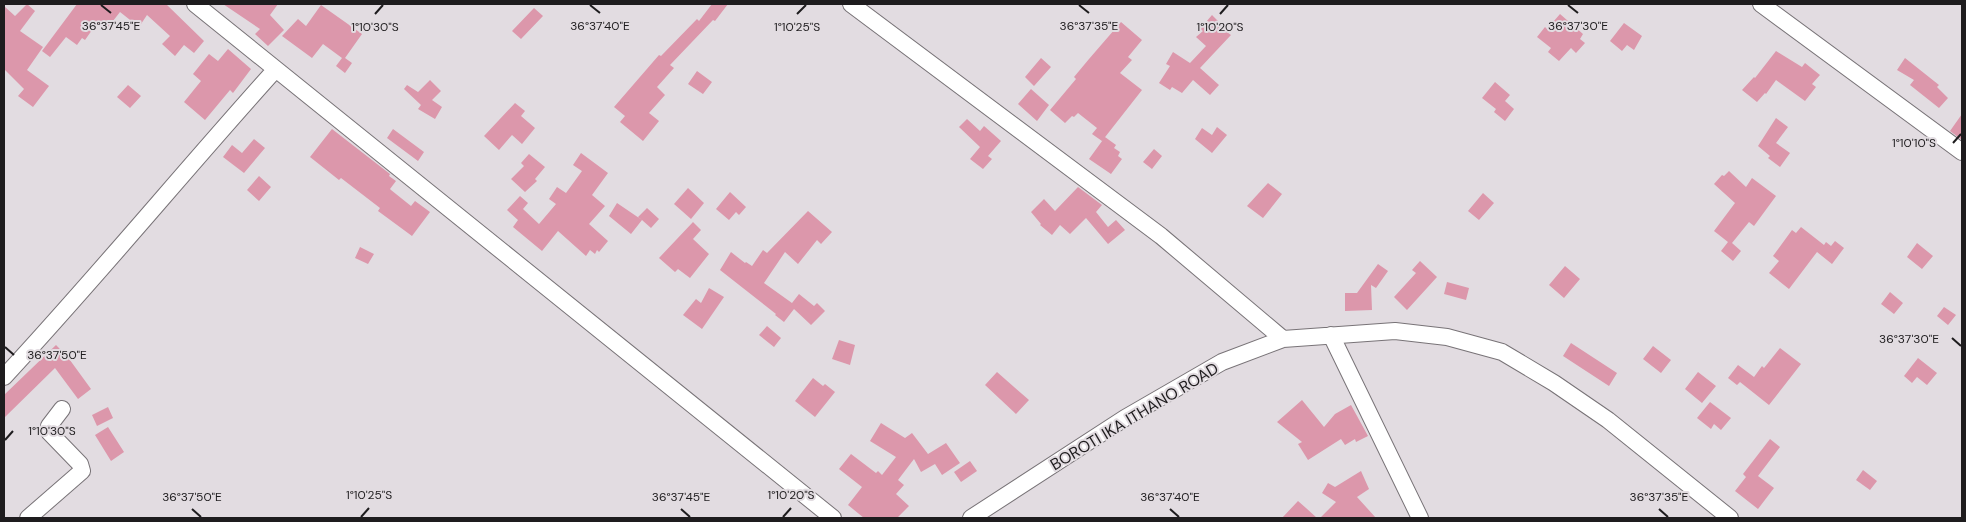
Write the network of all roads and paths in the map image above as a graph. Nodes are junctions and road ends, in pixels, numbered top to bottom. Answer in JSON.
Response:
{"nodes":[{"id":1,"x":196,"y":4,"type":"edge"},
{"id":2,"x":851,"y":4,"type":"edge"},
{"id":3,"x":1761,"y":4,"type":"edge"},
{"id":4,"x":275,"y":70,"type":"junction"},
{"id":5,"x":1962,"y":152,"type":"edge"},
{"id":6,"x":1331,"y":336,"type":"junction"},
{"id":7,"x":1283,"y":339,"type":"junction"},
{"id":8,"x":4,"y":377,"type":"edge"},
{"id":9,"x":62,"y":409,"type":"dead end"},
{"id":10,"x":28,"y":518,"type":"edge"},
{"id":11,"x":833,"y":518,"type":"edge"},
{"id":12,"x":971,"y":518,"type":"edge"},
{"id":13,"x":1420,"y":518,"type":"edge"},
{"id":14,"x":1730,"y":518,"type":"edge"}],
"edges":[{"from":1,"to":4,"type":"street"},
{"from":2,"to":7,"type":"street"},
{"from":3,"to":5,"type":"street"},
{"from":4,"to":8,"type":"street"},
{"from":4,"to":11,"type":"street"},
{"from":6,"to":7,"type":"street","name":"BOROTI IKA ITHANO ROAD"},
{"from":6,"to":13,"type":"street"},
{"from":6,"to":14,"type":"street","name":"BOROTI IKA ITHANO ROAD"},
{"from":7,"to":12,"type":"street","name":"BOROTI IKA ITHANO ROAD"},
{"from":9,"to":10,"type":"street"}]}
